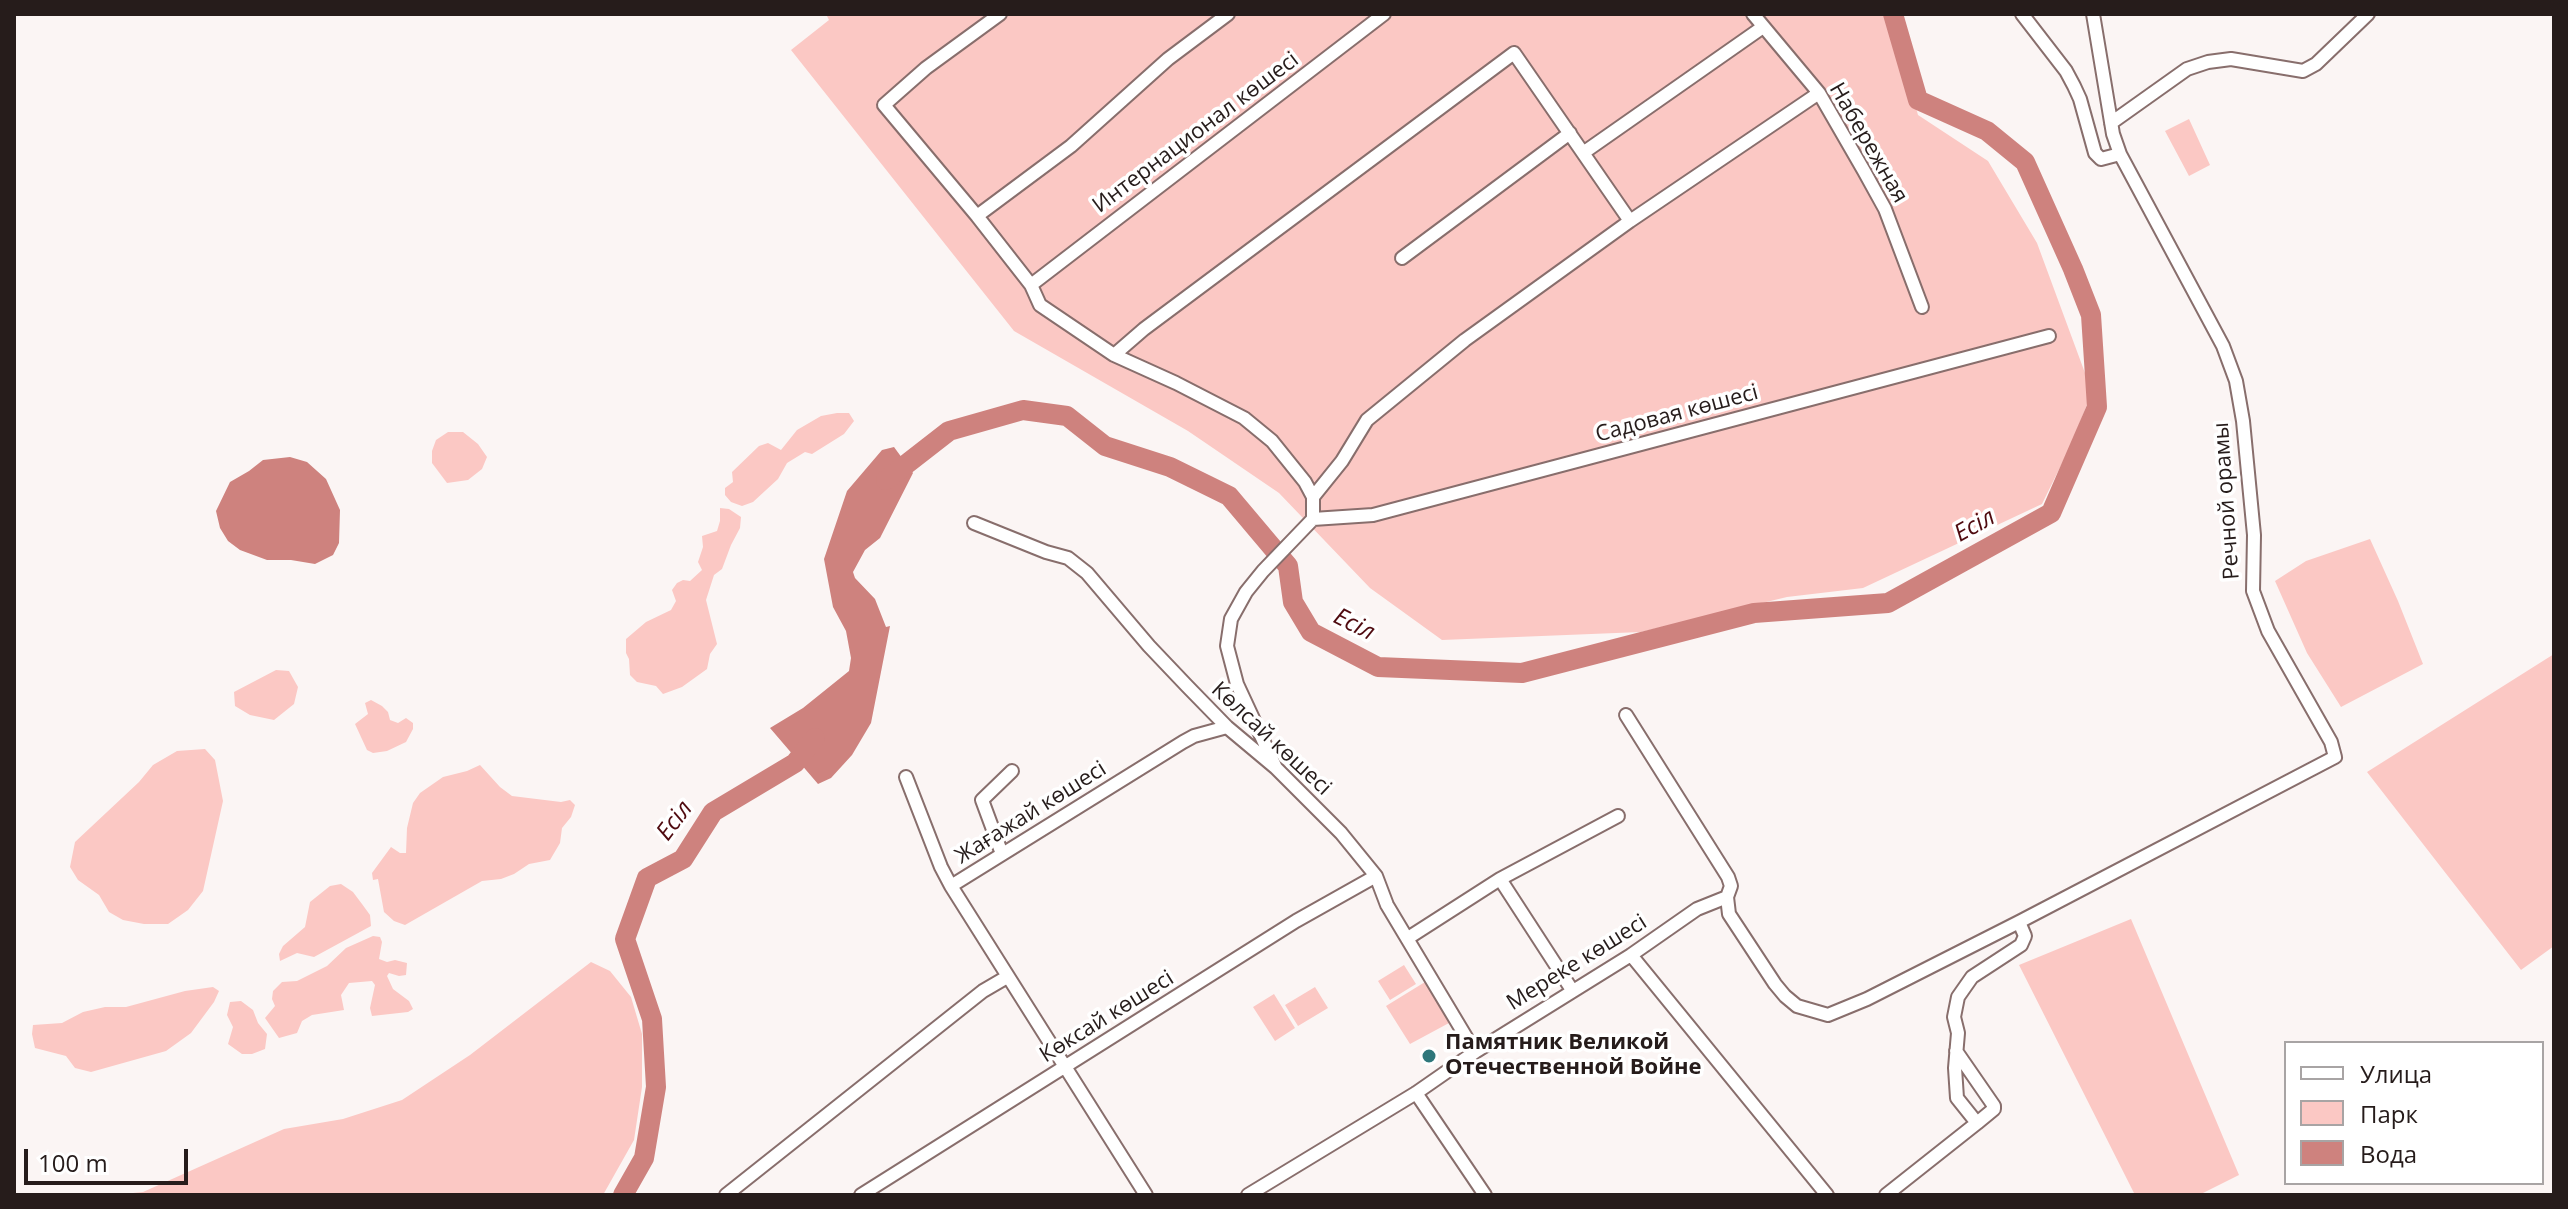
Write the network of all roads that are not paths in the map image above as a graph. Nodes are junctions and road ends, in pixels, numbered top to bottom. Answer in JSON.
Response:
{"nodes":[{"id":1,"x":1000,"y":14,"type":"edge"},
{"id":2,"x":1228,"y":14,"type":"edge"},
{"id":3,"x":1384,"y":14,"type":"edge"},
{"id":4,"x":1753,"y":14,"type":"edge"},
{"id":5,"x":2022,"y":14,"type":"edge"},
{"id":6,"x":2093,"y":14,"type":"edge"},
{"id":7,"x":2368,"y":14,"type":"edge"},
{"id":8,"x":1763,"y":27,"type":"junction"},
{"id":9,"x":1819,"y":93,"type":"junction"},
{"id":10,"x":2111,"y":123,"type":"junction"},
{"id":11,"x":1570,"y":133,"type":"junction"},
{"id":12,"x":1583,"y":153,"type":"junction"},
{"id":13,"x":2120,"y":154,"type":"junction"},
{"id":14,"x":977,"y":216,"type":"junction"},
{"id":15,"x":1630,"y":221,"type":"junction"},
{"id":16,"x":1402,"y":258,"type":"dead end"},
{"id":17,"x":1031,"y":285,"type":"junction"},
{"id":18,"x":1922,"y":307,"type":"dead end"},
{"id":19,"x":2049,"y":336,"type":"dead end"},
{"id":20,"x":1114,"y":355,"type":"junction"},
{"id":21,"x":1313,"y":497,"type":"junction"},
{"id":22,"x":1313,"y":519,"type":"junction"},
{"id":23,"x":974,"y":523,"type":"dead end"},
{"id":24,"x":1626,"y":715,"type":"dead end"},
{"id":25,"x":1227,"y":727,"type":"junction"},
{"id":26,"x":1276,"y":768,"type":"junction"},
{"id":27,"x":1012,"y":771,"type":"dead end"},
{"id":28,"x":906,"y":777,"type":"dead end"},
{"id":29,"x":1618,"y":816,"type":"dead end"},
{"id":30,"x":1002,"y":854,"type":"junction"},
{"id":31,"x":1376,"y":876,"type":"junction"},
{"id":32,"x":1500,"y":879,"type":"junction"},
{"id":33,"x":951,"y":886,"type":"junction"},
{"id":34,"x":1727,"y":897,"type":"junction"},
{"id":35,"x":2019,"y":922,"type":"junction"},
{"id":36,"x":1408,"y":938,"type":"junction"},
{"id":37,"x":1631,"y":955,"type":"junction"},
{"id":38,"x":1007,"y":977,"type":"junction"},
{"id":39,"x":1572,"y":990,"type":"junction"},
{"id":40,"x":1956,"y":1051,"type":"junction"},
{"id":41,"x":1475,"y":1052,"type":"junction"},
{"id":42,"x":1066,"y":1066,"type":"junction"},
{"id":43,"x":1416,"y":1093,"type":"junction"},
{"id":44,"x":1977,"y":1123,"type":"junction"},
{"id":45,"x":726,"y":1195,"type":"edge"},
{"id":46,"x":861,"y":1195,"type":"edge"},
{"id":47,"x":1146,"y":1195,"type":"edge"},
{"id":48,"x":1248,"y":1195,"type":"edge"},
{"id":49,"x":1485,"y":1195,"type":"edge"},
{"id":50,"x":1827,"y":1195,"type":"edge"},
{"id":51,"x":1886,"y":1195,"type":"edge"}],
"edges":[{"from":1,"to":14,"type":"street"},
{"from":2,"to":14,"type":"street"},
{"from":3,"to":17,"type":"street","name":"Интернационал көшесі"},
{"from":4,"to":8,"type":"street","name":"Набережная"},
{"from":5,"to":13,"type":"street"},
{"from":6,"to":10,"type":"street","name":"Речной орамы"},
{"from":7,"to":10,"type":"street"},
{"from":8,"to":9,"type":"street","name":"Набережная"},
{"from":8,"to":12,"type":"street"},
{"from":9,"to":15,"type":"street"},
{"from":9,"to":18,"type":"street","name":"Набережная"},
{"from":10,"to":13,"type":"street","name":"Речной орамы"},
{"from":11,"to":12,"type":"street"},
{"from":11,"to":16,"type":"street"},
{"from":11,"to":20,"type":"street"},
{"from":12,"to":15,"type":"street"},
{"from":13,"to":35,"type":"street","name":"Речной орамы"},
{"from":14,"to":17,"type":"street"},
{"from":15,"to":21,"type":"street"},
{"from":17,"to":20,"type":"street"},
{"from":19,"to":22,"type":"street","name":"Садовая көшесі"},
{"from":20,"to":21,"type":"street"},
{"from":21,"to":22,"type":"street"},
{"from":22,"to":26,"type":"street"},
{"from":23,"to":25,"type":"street","name":"Көлсай көшесі"},
{"from":24,"to":34,"type":"street","name":"Речной орамы"},
{"from":25,"to":26,"type":"street","name":"Көлсай көшесі"},
{"from":25,"to":30,"type":"street","name":"Жағажай көшесі"},
{"from":26,"to":31,"type":"street","name":"Көлсай көшесі"},
{"from":27,"to":30,"type":"street"},
{"from":28,"to":33,"type":"street"},
{"from":29,"to":32,"type":"street"},
{"from":30,"to":33,"type":"street","name":"Жағажай көшесі"},
{"from":31,"to":36,"type":"street","name":"Көлсай көшесі"},
{"from":31,"to":42,"type":"street","name":"Көксай көшесі"},
{"from":32,"to":36,"type":"street"},
{"from":32,"to":39,"type":"street"},
{"from":33,"to":38,"type":"street","name":"Жағажай көшесі"},
{"from":34,"to":35,"type":"street","name":"Речной орамы"},
{"from":34,"to":37,"type":"street","name":"Мереке көшесі"},
{"from":35,"to":40,"type":"street"},
{"from":36,"to":41,"type":"street","name":"Көлсай көшесі"},
{"from":37,"to":39,"type":"street","name":"Мереке көшесі"},
{"from":37,"to":50,"type":"street"},
{"from":38,"to":42,"type":"street","name":"Жағажай көшесі"},
{"from":38,"to":45,"type":"street"},
{"from":39,"to":41,"type":"street","name":"Мереке көшесі"},
{"from":40,"to":44,"type":"street"},
{"from":40,"to":44,"type":"street"},
{"from":41,"to":43,"type":"street","name":"Мереке көшесі"},
{"from":42,"to":46,"type":"street","name":"Көксай көшесі"},
{"from":42,"to":47,"type":"street","name":"Жағажай көшесі"},
{"from":43,"to":48,"type":"street","name":"Мереке көшесі"},
{"from":43,"to":49,"type":"street"},
{"from":44,"to":51,"type":"street"}]}
